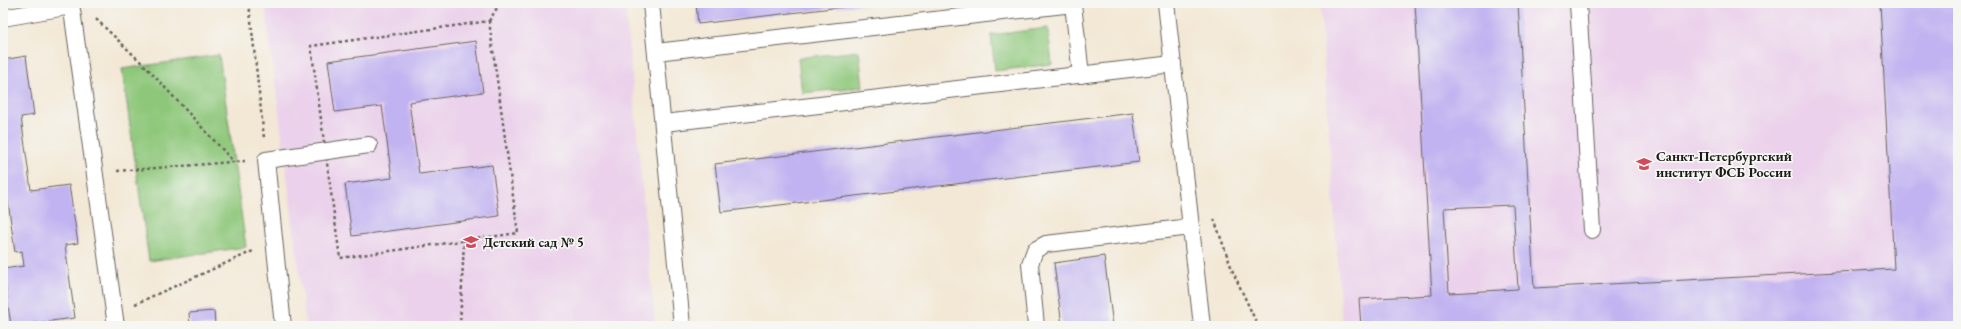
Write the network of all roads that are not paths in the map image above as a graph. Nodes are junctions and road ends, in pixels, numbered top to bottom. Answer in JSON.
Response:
{"nodes":[{"id":1,"x":651,"y":3,"type":"edge"},
{"id":2,"x":1166,"y":3,"type":"edge"},
{"id":3,"x":1578,"y":3,"type":"edge"},
{"id":4,"x":71,"y":5,"type":"edge"},
{"id":5,"x":3,"y":18,"type":"edge"},
{"id":6,"x":656,"y":52,"type":"junction"},
{"id":7,"x":1173,"y":64,"type":"junction"},
{"id":8,"x":1080,"y":75,"type":"junction"},
{"id":9,"x":664,"y":123,"type":"junction"},
{"id":10,"x":369,"y":145,"type":"dead end"},
{"id":11,"x":1191,"y":227,"type":"junction"},
{"id":12,"x":1592,"y":230,"type":"dead end"},
{"id":13,"x":115,"y":320,"type":"edge"},
{"id":14,"x":284,"y":326,"type":"edge"},
{"id":15,"x":682,"y":326,"type":"edge"},
{"id":16,"x":1036,"y":326,"type":"edge"},
{"id":17,"x":1202,"y":326,"type":"edge"}],
"edges":[{"from":1,"to":6,"type":"lane"},
{"from":2,"to":7,"type":"lane"},
{"from":3,"to":12,"type":"lane"},
{"from":4,"to":5,"type":"lane"},
{"from":4,"to":13,"type":"lane"},
{"from":6,"to":8,"type":"lane"},
{"from":6,"to":9,"type":"lane"},
{"from":7,"to":8,"type":"lane"},
{"from":7,"to":11,"type":"lane"},
{"from":8,"to":9,"type":"lane"},
{"from":9,"to":15,"type":"lane"},
{"from":10,"to":14,"type":"lane"},
{"from":11,"to":16,"type":"lane"},
{"from":11,"to":17,"type":"lane"}]}
